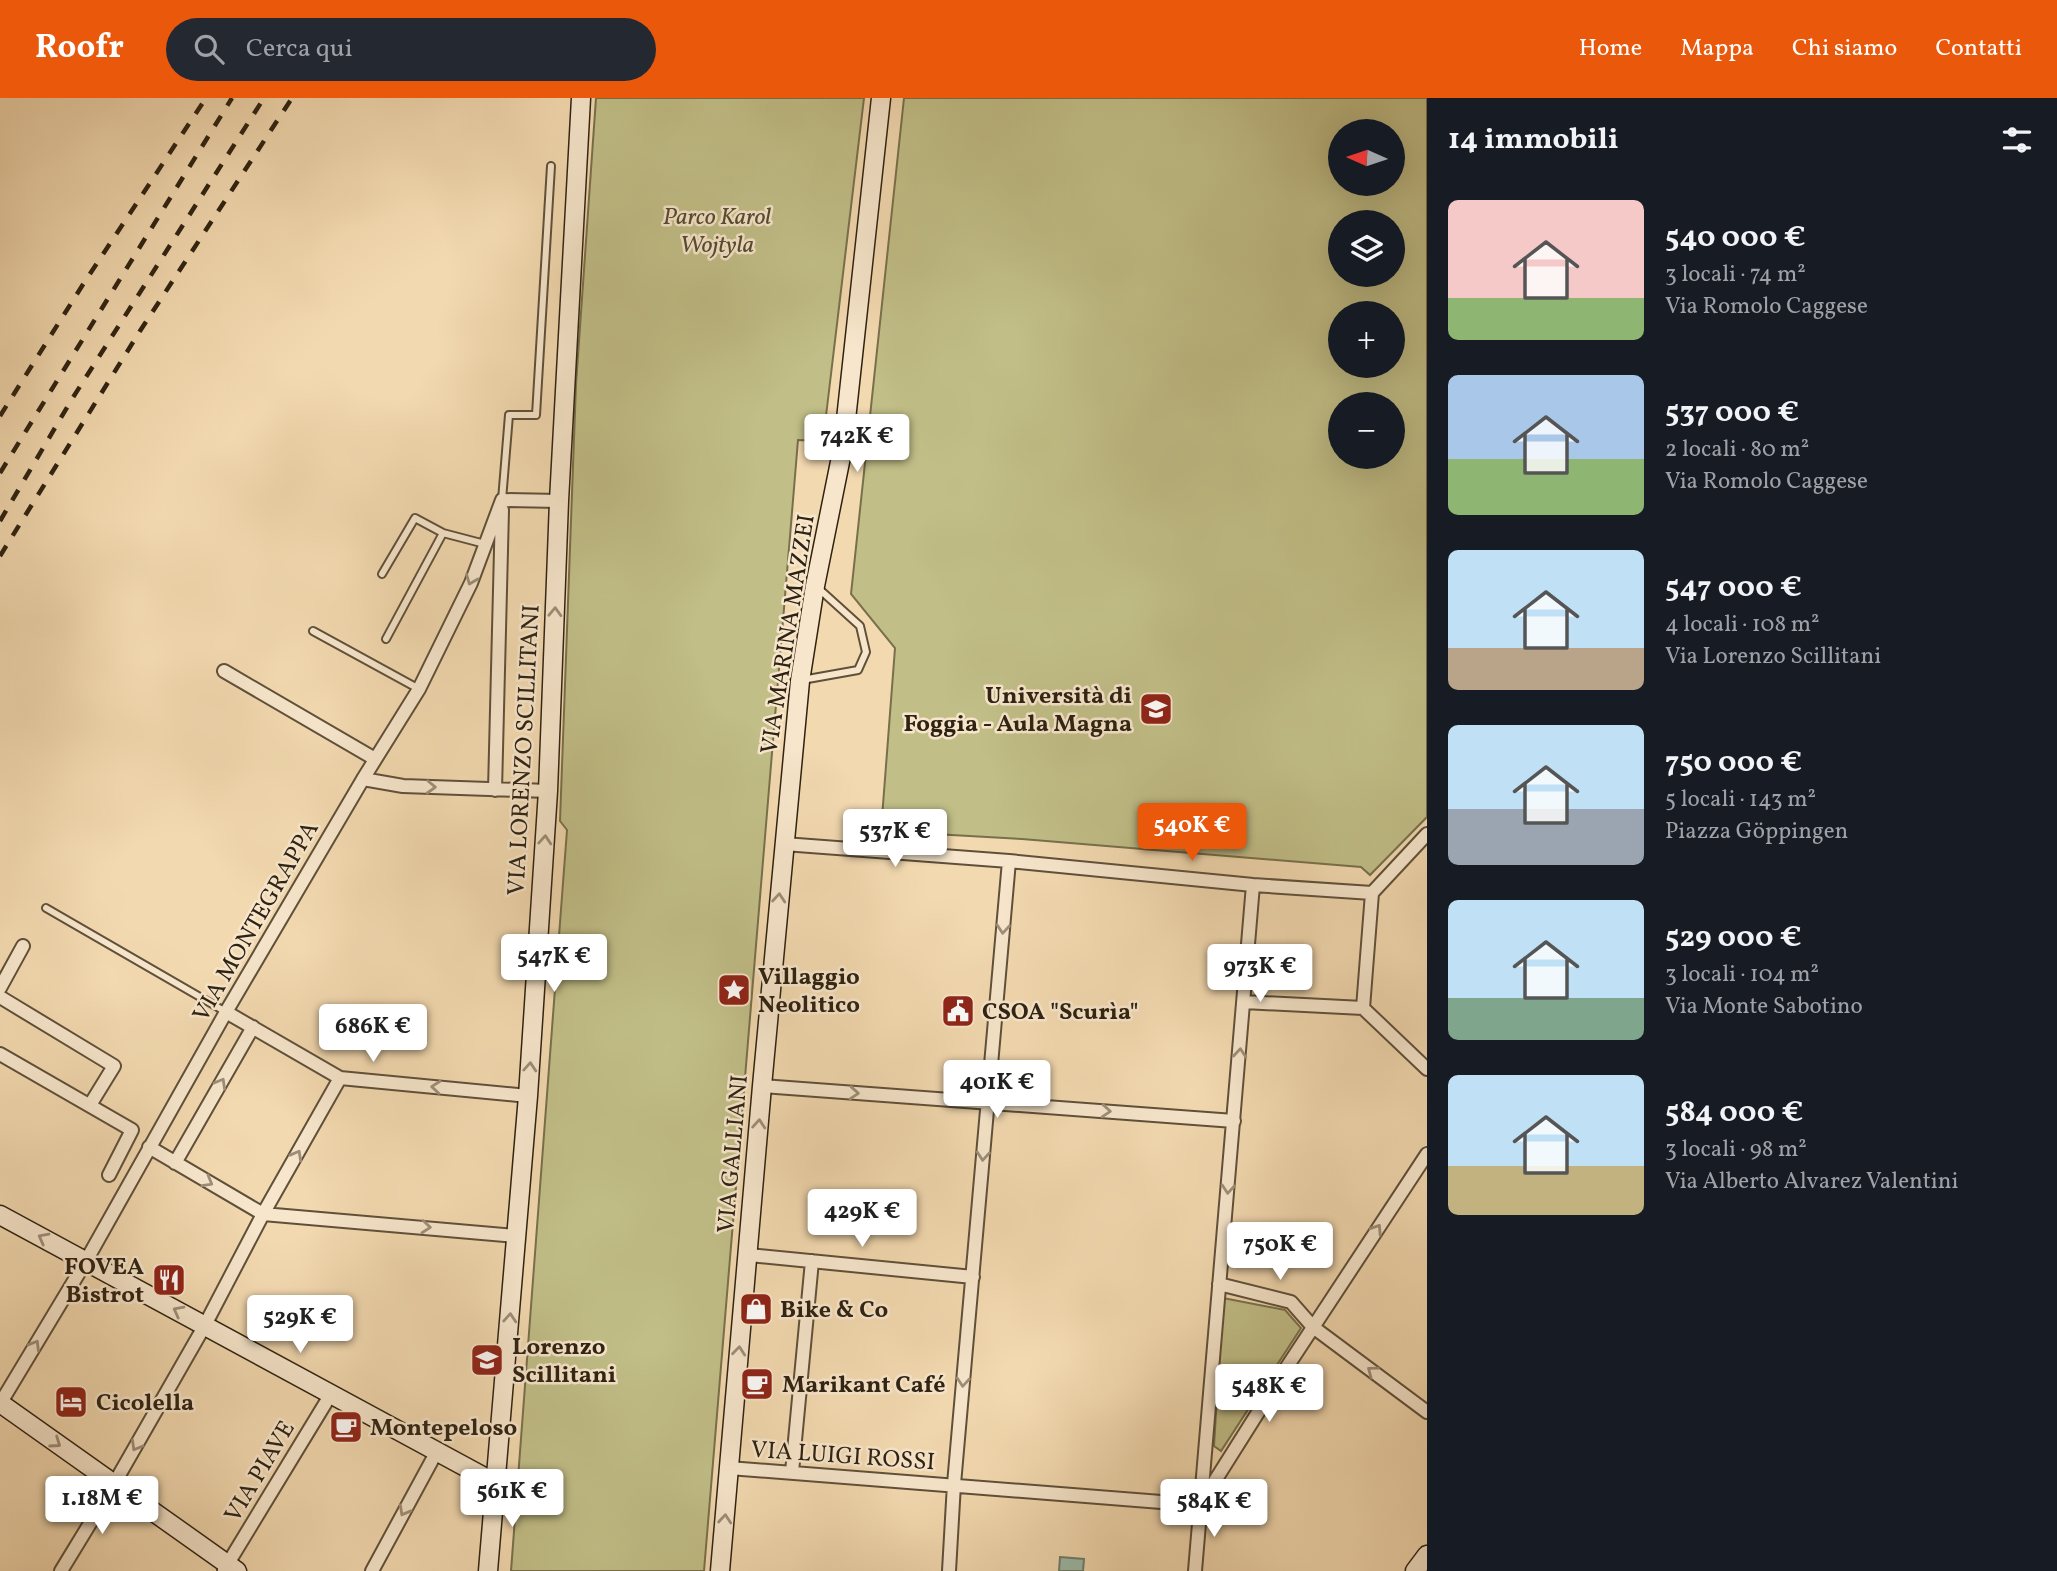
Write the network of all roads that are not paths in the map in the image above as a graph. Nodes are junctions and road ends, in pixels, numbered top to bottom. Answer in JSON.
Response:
{"nodes":[{"id":1,"x":581,"y":98,"type":"edge"},
{"id":2,"x":881,"y":98,"type":"edge"},
{"id":3,"x":551,"y":166,"type":"dead end"},
{"id":4,"x":502,"y":500,"type":"junction"},
{"id":5,"x":559,"y":502,"type":"junction"},
{"id":6,"x":443,"y":533,"type":"junction"},
{"id":7,"x":485,"y":544,"type":"junction"},
{"id":8,"x":382,"y":574,"type":"dead end"},
{"id":9,"x":815,"y":586,"type":"junction"},
{"id":10,"x":313,"y":631,"type":"dead end"},
{"id":11,"x":386,"y":639,"type":"dead end"},
{"id":12,"x":224,"y":671,"type":"dead end"},
{"id":13,"x":800,"y":681,"type":"junction"},
{"id":14,"x":419,"y":690,"type":"junction"},
{"id":15,"x":376,"y":759,"type":"junction"},
{"id":16,"x":363,"y":779,"type":"junction"},
{"id":17,"x":495,"y":790,"type":"junction"},
{"id":18,"x":548,"y":792,"type":"junction"},
{"id":19,"x":1427,"y":834,"type":"edge"},
{"id":20,"x":784,"y":844,"type":"junction"},
{"id":21,"x":1009,"y":861,"type":"junction"},
{"id":22,"x":1253,"y":886,"type":"junction"},
{"id":23,"x":1372,"y":893,"type":"junction"},
{"id":24,"x":46,"y":908,"type":"dead end"},
{"id":25,"x":23,"y":946,"type":"dead end"},
{"id":26,"x":0,"y":988,"type":"edge"},
{"id":27,"x":0,"y":997,"type":"edge"},
{"id":28,"x":1244,"y":1002,"type":"junction"},
{"id":29,"x":1363,"y":1008,"type":"junction"},
{"id":30,"x":226,"y":1012,"type":"junction"},
{"id":31,"x":253,"y":1027,"type":"junction"},
{"id":32,"x":0,"y":1054,"type":"edge"},
{"id":33,"x":1427,"y":1069,"type":"edge"},
{"id":34,"x":340,"y":1078,"type":"junction"},
{"id":35,"x":762,"y":1086,"type":"junction"},
{"id":36,"x":528,"y":1096,"type":"junction"},
{"id":37,"x":988,"y":1102,"type":"junction"},
{"id":38,"x":90,"y":1105,"type":"junction"},
{"id":39,"x":1234,"y":1121,"type":"junction"},
{"id":40,"x":149,"y":1147,"type":"junction"},
{"id":41,"x":1427,"y":1154,"type":"edge"},
{"id":42,"x":175,"y":1163,"type":"junction"},
{"id":43,"x":109,"y":1175,"type":"dead end"},
{"id":44,"x":263,"y":1214,"type":"junction"},
{"id":45,"x":0,"y":1215,"type":"edge"},
{"id":46,"x":516,"y":1236,"type":"junction"},
{"id":47,"x":748,"y":1255,"type":"junction"},
{"id":48,"x":86,"y":1261,"type":"junction"},
{"id":49,"x":812,"y":1261,"type":"junction"},
{"id":50,"x":973,"y":1277,"type":"junction"},
{"id":51,"x":1219,"y":1284,"type":"junction"},
{"id":52,"x":205,"y":1325,"type":"junction"},
{"id":53,"x":1313,"y":1327,"type":"junction"},
{"id":54,"x":331,"y":1394,"type":"junction"},
{"id":55,"x":0,"y":1404,"type":"edge"},
{"id":56,"x":1427,"y":1412,"type":"edge"},
{"id":57,"x":437,"y":1451,"type":"junction"},
{"id":58,"x":729,"y":1468,"type":"junction"},
{"id":59,"x":792,"y":1472,"type":"junction"},
{"id":60,"x":114,"y":1484,"type":"junction"},
{"id":61,"x":497,"y":1484,"type":"junction"},
{"id":62,"x":954,"y":1485,"type":"junction"},
{"id":63,"x":1199,"y":1505,"type":"junction"},
{"id":64,"x":1427,"y":1555,"type":"edge"},
{"id":65,"x":229,"y":1569,"type":"edge"},
{"id":66,"x":61,"y":1571,"type":"edge"},
{"id":67,"x":372,"y":1571,"type":"edge"},
{"id":68,"x":488,"y":1571,"type":"edge"},
{"id":69,"x":720,"y":1571,"type":"edge"},
{"id":70,"x":949,"y":1571,"type":"edge"},
{"id":71,"x":1195,"y":1571,"type":"edge"},
{"id":72,"x":1415,"y":1571,"type":"edge"}],
"edges":[{"from":1,"to":5,"type":"street","name":"VIA LORENZO SCILLITANI"},
{"from":2,"to":9,"type":"street","name":"VIA MARINA MAZZEI"},
{"from":3,"to":4,"type":"lane","name":"VIA LORENZO SCILLITANI"},
{"from":4,"to":5,"type":"street"},
{"from":4,"to":7,"type":"street","name":"VIA MONTEGRAPPA"},
{"from":4,"to":17,"type":"street","name":"VIA LORENZO SCILLITANI"},
{"from":18,"to":5,"type":"street","name":"VIA LORENZO SCILLITANI","one_way":true},
{"from":6,"to":7,"type":"lane"},
{"from":6,"to":8,"type":"lane"},
{"from":6,"to":11,"type":"lane"},
{"from":7,"to":14,"type":"street","name":"VIA MONTEGRAPPA","one_way":true},
{"from":9,"to":13,"type":"street","name":"VIA MARINA MAZZEI"},
{"from":9,"to":13,"type":"lane"},
{"from":10,"to":14,"type":"lane"},
{"from":12,"to":15,"type":"street"},
{"from":13,"to":20,"type":"street","name":"VIA MARINA MAZZEI"},
{"from":14,"to":15,"type":"street","name":"VIA MONTEGRAPPA"},
{"from":15,"to":16,"type":"street","name":"VIA MONTEGRAPPA"},
{"from":16,"to":17,"type":"street","one_way":true},
{"from":16,"to":30,"type":"street","name":"VIA MONTEGRAPPA"},
{"from":17,"to":18,"type":"street"},
{"from":36,"to":18,"type":"street","name":"VIA LORENZO SCILLITANI","one_way":true},
{"from":19,"to":23,"type":"street"},
{"from":20,"to":21,"type":"street"},
{"from":35,"to":20,"type":"street","name":"VIA GALLIANI","one_way":true},
{"from":21,"to":22,"type":"street"},
{"from":21,"to":37,"type":"street","one_way":true},
{"from":22,"to":23,"type":"street"},
{"from":22,"to":28,"type":"street"},
{"from":23,"to":29,"type":"street"},
{"from":24,"to":30,"type":"lane"},
{"from":25,"to":26,"type":"street"},
{"from":27,"to":38,"type":"street"},
{"from":28,"to":29,"type":"street"},
{"from":39,"to":28,"type":"street","one_way":true},
{"from":29,"to":33,"type":"street"},
{"from":30,"to":31,"type":"street"},
{"from":30,"to":40,"type":"street","name":"VIA MONTEGRAPPA"},
{"from":31,"to":34,"type":"street"},
{"from":42,"to":31,"type":"street","one_way":true},
{"from":32,"to":38,"type":"street"},
{"from":36,"to":34,"type":"street","one_way":true},
{"from":44,"to":34,"type":"street","one_way":true},
{"from":35,"to":37,"type":"street","one_way":true},
{"from":47,"to":35,"type":"street","name":"VIA GALLIANI","one_way":true},
{"from":36,"to":46,"type":"street","name":"VIA LORENZO SCILLITANI"},
{"from":37,"to":39,"type":"street","one_way":true},
{"from":37,"to":50,"type":"street","one_way":true},
{"from":38,"to":43,"type":"street"},
{"from":39,"to":51,"type":"street","one_way":true},
{"from":40,"to":42,"type":"street"},
{"from":40,"to":48,"type":"street","name":"VIA MONTEGRAPPA"},
{"from":53,"to":41,"type":"street","one_way":true},
{"from":42,"to":44,"type":"street","one_way":true},
{"from":44,"to":46,"type":"street","one_way":true},
{"from":44,"to":52,"type":"street"},
{"from":48,"to":45,"type":"street","one_way":true},
{"from":61,"to":46,"type":"street","name":"VIA LORENZO SCILLITANI","one_way":true},
{"from":47,"to":49,"type":"street"},
{"from":58,"to":47,"type":"street","name":"VIA GALLIANI","one_way":true},
{"from":52,"to":48,"type":"street","one_way":true},
{"from":55,"to":48,"type":"street","name":"VIA MONTEGRAPPA","one_way":true},
{"from":49,"to":50,"type":"street"},
{"from":49,"to":59,"type":"street"},
{"from":50,"to":62,"type":"street","one_way":true},
{"from":51,"to":53,"type":"street"},
{"from":51,"to":63,"type":"street"},
{"from":52,"to":54,"type":"street"},
{"from":52,"to":60,"type":"street","one_way":true},
{"from":56,"to":53,"type":"street","one_way":true},
{"from":53,"to":63,"type":"street"},
{"from":54,"to":57,"type":"street"},
{"from":54,"to":65,"type":"street","name":"VIA PIAVE"},
{"from":55,"to":60,"type":"street","one_way":true},
{"from":57,"to":61,"type":"street"},
{"from":57,"to":67,"type":"street","one_way":true},
{"from":58,"to":59,"type":"street","name":"VIA LUIGI ROSSI"},
{"from":69,"to":58,"type":"street","name":"VIA GALLIANI","one_way":true},
{"from":59,"to":62,"type":"street","name":"VIA LUIGI ROSSI"},
{"from":60,"to":65,"type":"street"},
{"from":60,"to":66,"type":"street"},
{"from":61,"to":68,"type":"street","name":"VIA LORENZO SCILLITANI"},
{"from":62,"to":63,"type":"street","name":"VIA LUIGI ROSSI"},
{"from":62,"to":70,"type":"street"},
{"from":63,"to":71,"type":"street"},
{"from":64,"to":72,"type":"street"}]}
